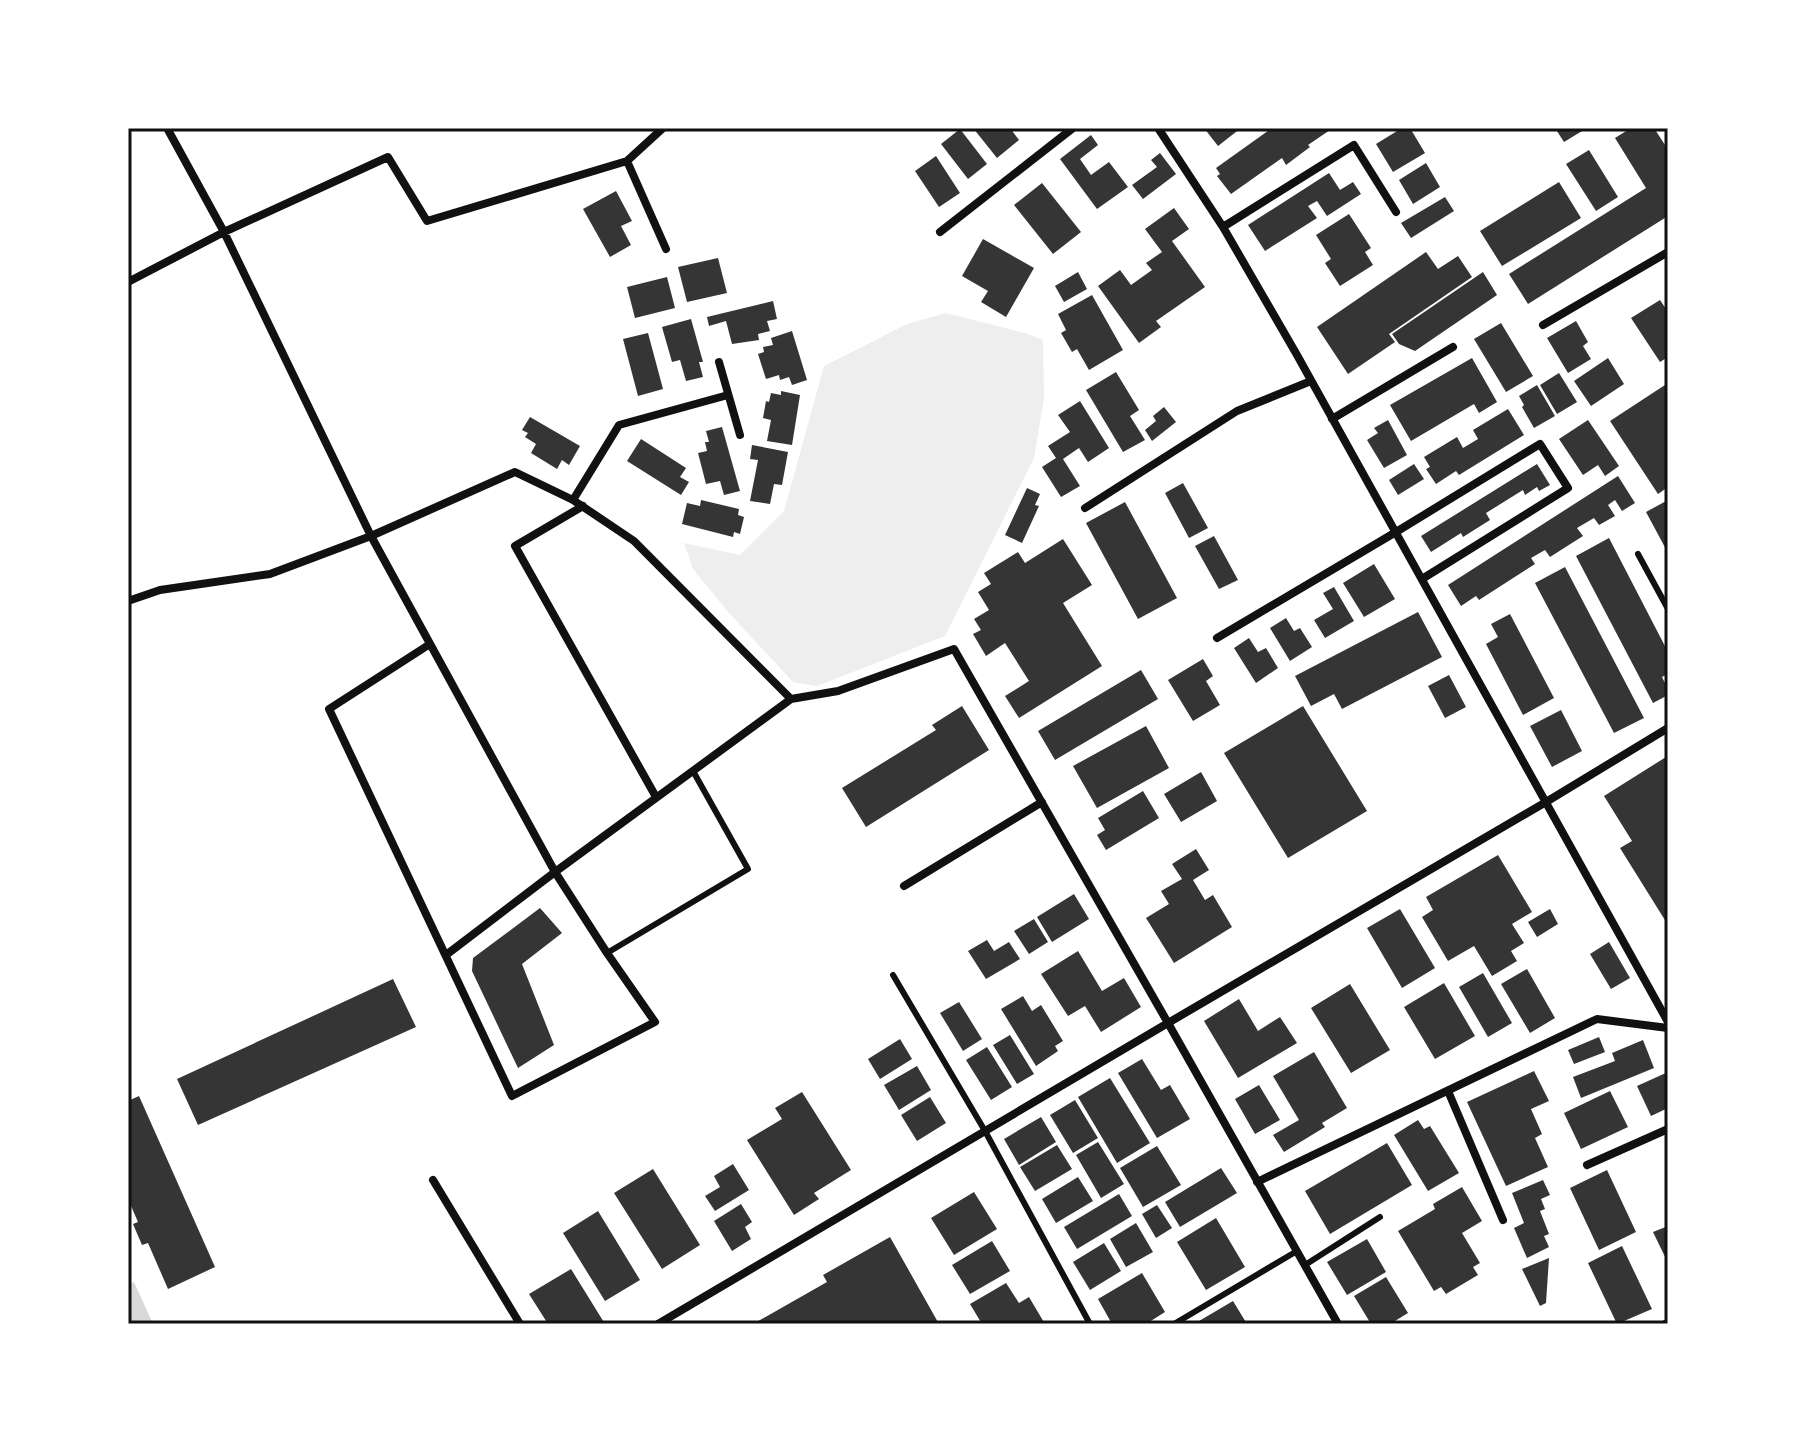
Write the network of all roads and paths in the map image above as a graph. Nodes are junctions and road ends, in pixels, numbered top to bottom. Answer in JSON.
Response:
{"nodes":[{"id":1,"x":167,"y":128,"type":"edge"},
{"id":2,"x":663,"y":128,"type":"edge"},
{"id":3,"x":1073,"y":128,"type":"edge"},
{"id":4,"x":1158,"y":128,"type":"edge"},
{"id":5,"x":627,"y":161,"type":"junction"},
{"id":6,"x":1396,"y":212,"type":"dead end"},
{"id":7,"x":1223,"y":227,"type":"junction"},
{"id":8,"x":224,"y":232,"type":"junction"},
{"id":9,"x":940,"y":232,"type":"dead end"},
{"id":10,"x":666,"y":249,"type":"dead end"},
{"id":11,"x":1668,"y":252,"type":"edge"},
{"id":12,"x":128,"y":282,"type":"edge"},
{"id":13,"x":1543,"y":325,"type":"dead end"},
{"id":14,"x":1453,"y":347,"type":"dead end"},
{"id":15,"x":719,"y":362,"type":"dead end"},
{"id":16,"x":1311,"y":381,"type":"junction"},
{"id":17,"x":728,"y":395,"type":"junction"},
{"id":18,"x":1332,"y":419,"type":"junction"},
{"id":19,"x":740,"y":435,"type":"dead end"},
{"id":20,"x":573,"y":500,"type":"junction"},
{"id":21,"x":583,"y":506,"type":"junction"},
{"id":22,"x":1085,"y":508,"type":"dead end"},
{"id":23,"x":1396,"y":532,"type":"junction"},
{"id":24,"x":371,"y":536,"type":"junction"},
{"id":25,"x":1638,"y":554,"type":"dead end"},
{"id":26,"x":1422,"y":579,"type":"junction"},
{"id":27,"x":128,"y":601,"type":"edge"},
{"id":28,"x":1668,"y":609,"type":"edge"},
{"id":29,"x":1217,"y":638,"type":"dead end"},
{"id":30,"x":430,"y":644,"type":"junction"},
{"id":31,"x":791,"y":699,"type":"junction"},
{"id":32,"x":1668,"y":728,"type":"edge"},
{"id":33,"x":693,"y":771,"type":"junction"},
{"id":34,"x":656,"y":797,"type":"junction"},
{"id":35,"x":1042,"y":802,"type":"junction"},
{"id":36,"x":1546,"y":802,"type":"junction"},
{"id":37,"x":555,"y":872,"type":"junction"},
{"id":38,"x":904,"y":886,"type":"dead end"},
{"id":39,"x":607,"y":953,"type":"junction"},
{"id":40,"x":446,"y":955,"type":"junction"},
{"id":41,"x":893,"y":975,"type":"dead end"},
{"id":42,"x":1668,"y":1022,"type":"edge"},
{"id":43,"x":1168,"y":1023,"type":"junction"},
{"id":44,"x":1668,"y":1028,"type":"edge"},
{"id":45,"x":1448,"y":1091,"type":"junction"},
{"id":46,"x":1668,"y":1129,"type":"edge"},
{"id":47,"x":985,"y":1131,"type":"junction"},
{"id":48,"x":1587,"y":1165,"type":"dead end"},
{"id":49,"x":433,"y":1180,"type":"dead end"},
{"id":50,"x":1257,"y":1182,"type":"junction"},
{"id":51,"x":1380,"y":1217,"type":"dead end"},
{"id":52,"x":1503,"y":1220,"type":"dead end"},
{"id":53,"x":1297,"y":1251,"type":"junction"},
{"id":54,"x":1305,"y":1265,"type":"junction"},
{"id":55,"x":520,"y":1324,"type":"edge"},
{"id":56,"x":658,"y":1324,"type":"edge"},
{"id":57,"x":1090,"y":1324,"type":"edge"},
{"id":58,"x":1174,"y":1324,"type":"edge"},
{"id":59,"x":1338,"y":1324,"type":"edge"}],
"edges":[{"from":1,"to":8,"type":"street"},
{"from":2,"to":5,"type":"street"},
{"from":3,"to":9,"type":"street"},
{"from":4,"to":7,"type":"street"},
{"from":5,"to":8,"type":"street"},
{"from":5,"to":10,"type":"street"},
{"from":6,"to":7,"type":"street"},
{"from":7,"to":16,"type":"street"},
{"from":8,"to":12,"type":"street"},
{"from":8,"to":24,"type":"street"},
{"from":11,"to":13,"type":"street"},
{"from":14,"to":18,"type":"street"},
{"from":15,"to":17,"type":"street"},
{"from":16,"to":18,"type":"street"},
{"from":16,"to":22,"type":"street"},
{"from":17,"to":19,"type":"street"},
{"from":17,"to":20,"type":"street"},
{"from":18,"to":23,"type":"street"},
{"from":20,"to":21,"type":"street"},
{"from":20,"to":24,"type":"street"},
{"from":21,"to":31,"type":"street"},
{"from":21,"to":34,"type":"street"},
{"from":23,"to":26,"type":"street"},
{"from":23,"to":26,"type":"street"},
{"from":23,"to":29,"type":"street"},
{"from":24,"to":27,"type":"street"},
{"from":24,"to":30,"type":"street"},
{"from":25,"to":28,"type":"lane"},
{"from":26,"to":36,"type":"street"},
{"from":30,"to":37,"type":"street"},
{"from":30,"to":40,"type":"street"},
{"from":31,"to":33,"type":"street"},
{"from":31,"to":35,"type":"street"},
{"from":32,"to":36,"type":"street"},
{"from":33,"to":34,"type":"street"},
{"from":33,"to":39,"type":"lane"},
{"from":34,"to":37,"type":"street"},
{"from":35,"to":38,"type":"street"},
{"from":35,"to":43,"type":"street"},
{"from":36,"to":42,"type":"street"},
{"from":36,"to":43,"type":"street"},
{"from":37,"to":39,"type":"street"},
{"from":37,"to":40,"type":"street"},
{"from":39,"to":40,"type":"street"},
{"from":41,"to":47,"type":"lane"},
{"from":43,"to":47,"type":"street"},
{"from":43,"to":50,"type":"street"},
{"from":44,"to":45,"type":"street"},
{"from":45,"to":50,"type":"street"},
{"from":45,"to":52,"type":"street"},
{"from":46,"to":48,"type":"street"},
{"from":47,"to":56,"type":"street"},
{"from":47,"to":57,"type":"lane"},
{"from":49,"to":55,"type":"street"},
{"from":50,"to":53,"type":"street"},
{"from":51,"to":54,"type":"lane"},
{"from":53,"to":54,"type":"street"},
{"from":53,"to":58,"type":"lane"},
{"from":54,"to":59,"type":"street"}]}
